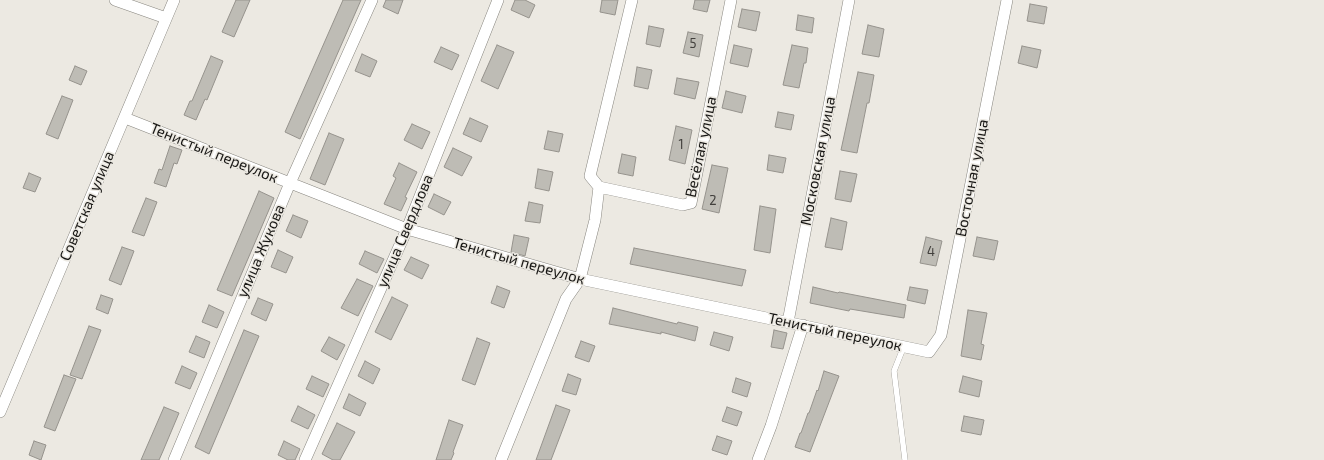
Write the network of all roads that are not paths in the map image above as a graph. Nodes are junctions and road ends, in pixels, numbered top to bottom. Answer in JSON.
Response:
{"nodes":[{"id":1,"x":115,"y":0,"type":"edge"},
{"id":2,"x":174,"y":0,"type":"edge"},
{"id":3,"x":372,"y":0,"type":"edge"},
{"id":4,"x":498,"y":0,"type":"edge"},
{"id":5,"x":632,"y":0,"type":"edge"},
{"id":6,"x":730,"y":0,"type":"edge"},
{"id":7,"x":849,"y":0,"type":"edge"},
{"id":8,"x":1007,"y":0,"type":"edge"},
{"id":9,"x":166,"y":18,"type":"junction"},
{"id":10,"x":125,"y":118,"type":"junction"},
{"id":11,"x":290,"y":183,"type":"junction"},
{"id":12,"x":599,"y":187,"type":"junction"},
{"id":13,"x":407,"y":229,"type":"junction"},
{"id":14,"x":580,"y":279,"type":"junction"},
{"id":15,"x":788,"y":322,"type":"junction"},
{"id":16,"x":803,"y":325,"type":"junction"},
{"id":17,"x":904,"y":346,"type":"junction"},
{"id":18,"x":928,"y":352,"type":"joint"},
{"id":19,"x":0,"y":412,"type":"edge"},
{"id":20,"x":174,"y":460,"type":"edge"},
{"id":21,"x":305,"y":460,"type":"edge"},
{"id":22,"x":501,"y":460,"type":"edge"},
{"id":23,"x":758,"y":460,"type":"edge"},
{"id":24,"x":905,"y":460,"type":"edge"}],
"edges":[{"from":1,"to":9,"type":"street"},
{"from":2,"to":9,"type":"street","name":"Советская улица"},
{"from":3,"to":11,"type":"street","name":"улица Жукова"},
{"from":4,"to":13,"type":"street","name":"улица Свердлова"},
{"from":5,"to":12,"type":"street"},
{"from":6,"to":12,"type":"street","name":"Весёлая улица"},
{"from":7,"to":15,"type":"street","name":"Московская улица"},
{"from":8,"to":18,"type":"street","name":"Восточная улица"},
{"from":9,"to":10,"type":"street","name":"Советская улица"},
{"from":10,"to":11,"type":"street","name":"Тенистый переулок"},
{"from":10,"to":19,"type":"street","name":"Советская улица"},
{"from":11,"to":13,"type":"street","name":"Тенистый переулок"},
{"from":11,"to":20,"type":"street","name":"улица Жукова"},
{"from":12,"to":14,"type":"street"},
{"from":13,"to":14,"type":"street","name":"Тенистый переулок"},
{"from":13,"to":21,"type":"street","name":"улица Свердлова"},
{"from":14,"to":15,"type":"street","name":"Тенистый переулок"},
{"from":14,"to":22,"type":"street"},
{"from":15,"to":16,"type":"street","name":"Тенистый переулок"},
{"from":16,"to":17,"type":"street","name":"Тенистый переулок"},
{"from":16,"to":23,"type":"street"},
{"from":17,"to":18,"type":"street","name":"Тенистый переулок"},
{"from":17,"to":24,"type":"lane"}]}
